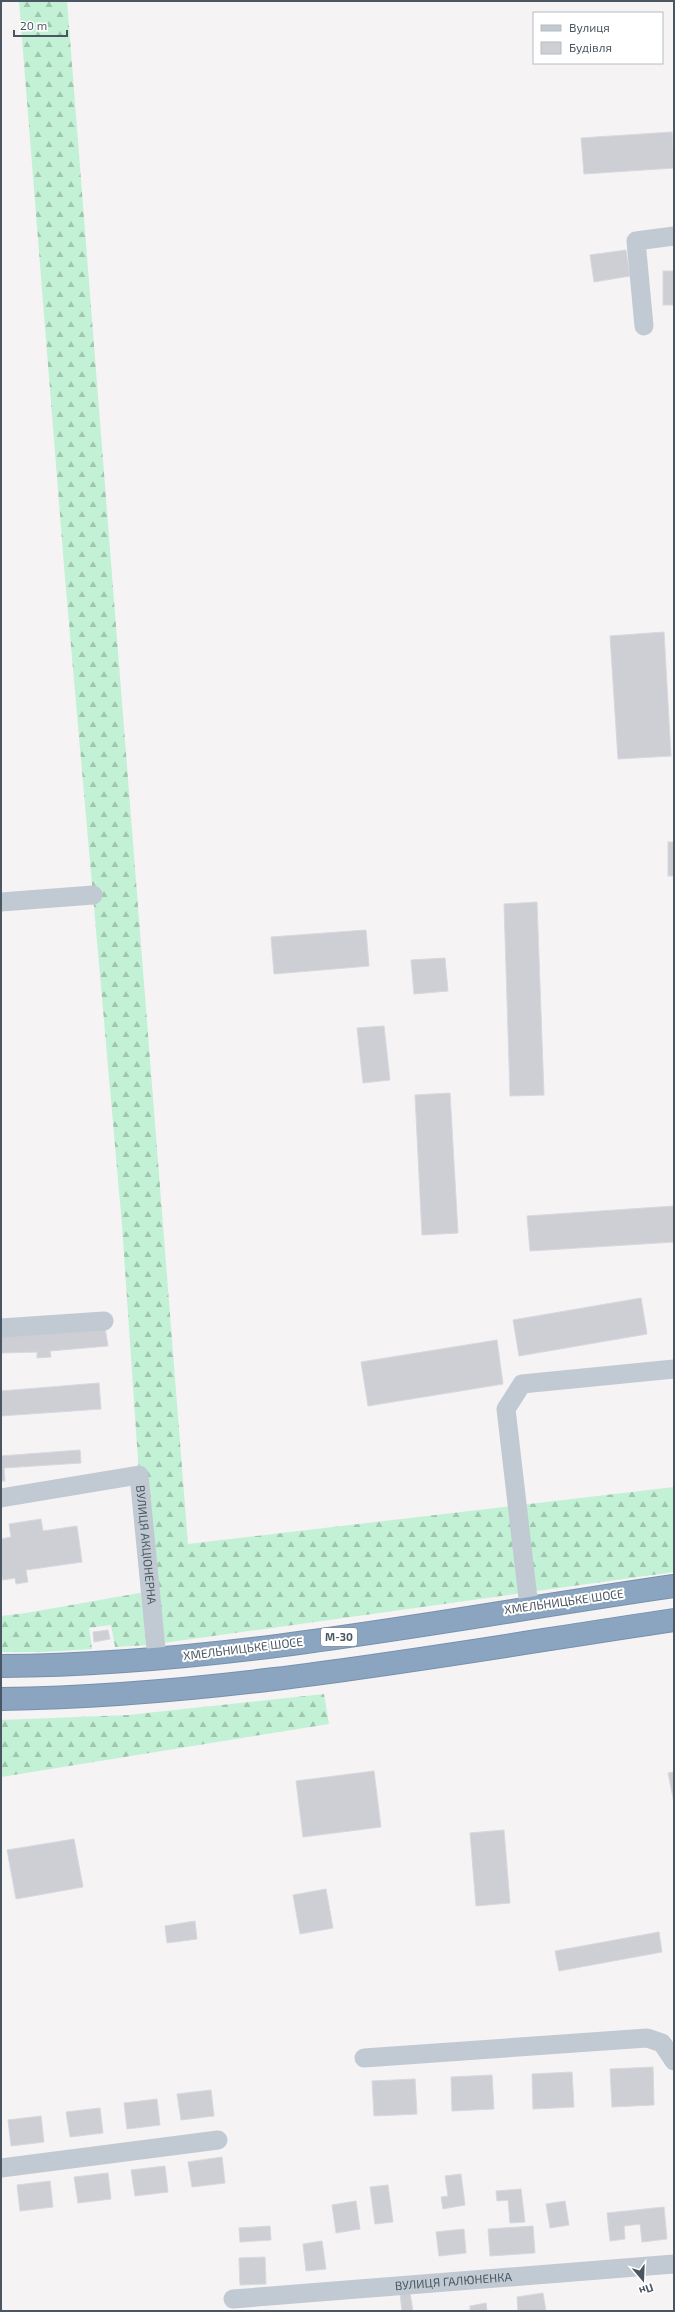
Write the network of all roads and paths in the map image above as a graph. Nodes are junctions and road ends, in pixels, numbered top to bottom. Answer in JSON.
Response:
{"nodes":[{"id":1,"x":674,"y":236,"type":"edge"},
{"id":2,"x":644,"y":326,"type":"dead end"},
{"id":3,"x":94,"y":895,"type":"dead end"},
{"id":4,"x":1,"y":902,"type":"edge"},
{"id":5,"x":104,"y":1320,"type":"dead end"},
{"id":6,"x":1,"y":1328,"type":"edge"},
{"id":7,"x":674,"y":1369,"type":"edge"},
{"id":8,"x":1,"y":1498,"type":"edge"},
{"id":9,"x":674,"y":1586,"type":"edge"},
{"id":10,"x":529,"y":1607,"type":"junction"},
{"id":11,"x":674,"y":1620,"type":"edge"},
{"id":12,"x":157,"y":1659,"type":"junction"},
{"id":13,"x":1,"y":1666,"type":"edge"},
{"id":14,"x":1,"y":1699,"type":"edge"},
{"id":15,"x":364,"y":2058,"type":"dead end"},
{"id":16,"x":674,"y":2061,"type":"edge"},
{"id":17,"x":218,"y":2140,"type":"dead end"},
{"id":18,"x":1,"y":2168,"type":"edge"},
{"id":19,"x":674,"y":2264,"type":"edge"},
{"id":20,"x":233,"y":2300,"type":"dead end"}],
"edges":[{"from":1,"to":2,"type":"street"},
{"from":3,"to":4,"type":"street"},
{"from":5,"to":6,"type":"street"},
{"from":7,"to":10,"type":"street"},
{"from":8,"to":12,"type":"street","name":"ВУЛИЦЯ АКЦІОНЕРНА"},
{"from":9,"to":10,"type":"highway","name":"ХМЕЛЬНИЦЬКЕ ШОСЕ","number":"М-30"},
{"from":10,"to":12,"type":"highway","name":"ХМЕЛЬНИЦЬКЕ ШОСЕ","number":"М-30"},
{"from":11,"to":14,"type":"highway"},
{"from":12,"to":13,"type":"highway","name":"ХМЕЛЬНИЦЬКЕ ШОСЕ","number":"М-30"},
{"from":15,"to":16,"type":"street"},
{"from":17,"to":18,"type":"street"},
{"from":19,"to":20,"type":"street","name":"ВУЛИЦЯ ГАЛЮНЕНКА"}]}
